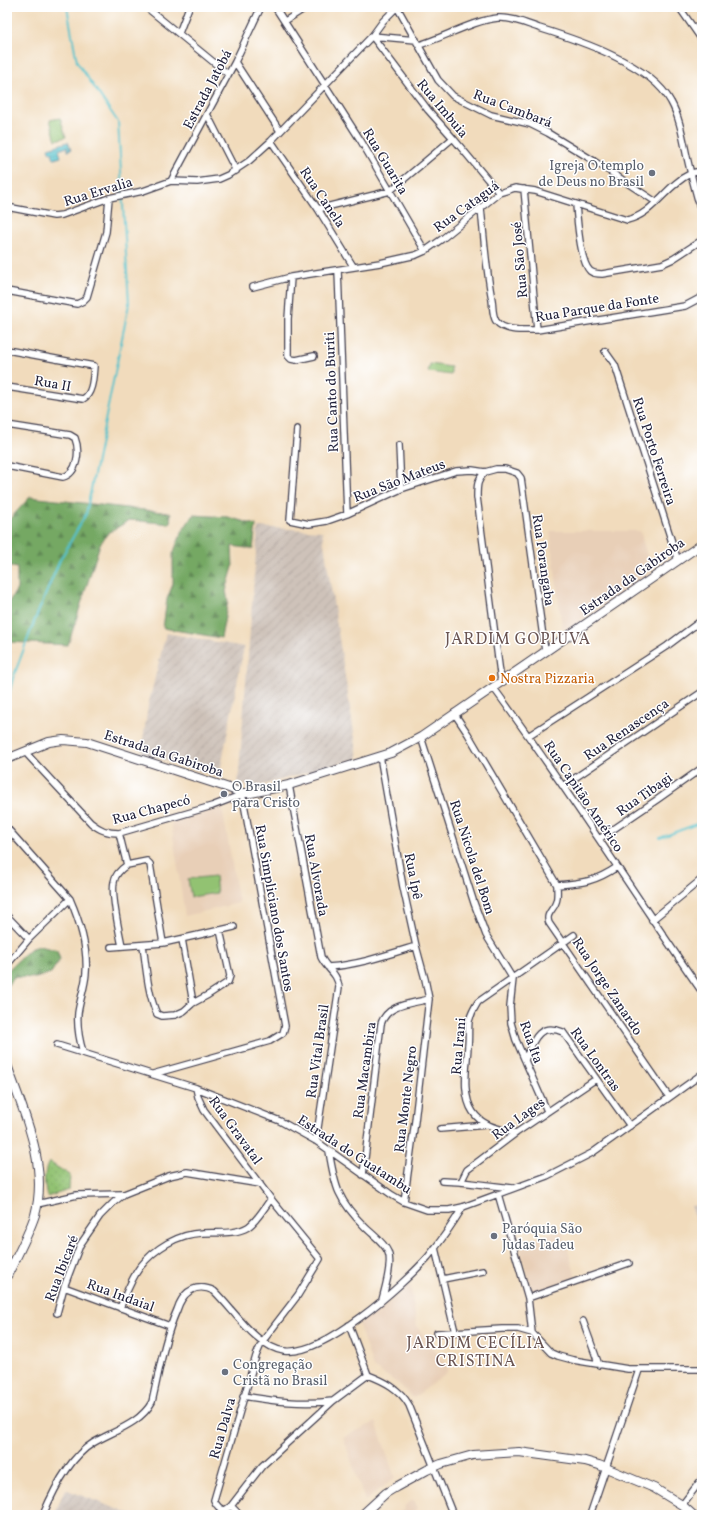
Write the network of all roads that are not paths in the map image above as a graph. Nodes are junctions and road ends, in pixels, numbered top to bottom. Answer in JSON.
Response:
{"nodes":[{"id":1,"x":146,"y":7,"type":"edge"},
{"id":2,"x":189,"y":7,"type":"edge"},
{"id":3,"x":261,"y":7,"type":"edge"},
{"id":4,"x":275,"y":7,"type":"edge"},
{"id":5,"x":306,"y":7,"type":"edge"},
{"id":6,"x":397,"y":7,"type":"edge"},
{"id":7,"x":679,"y":7,"type":"edge"},
{"id":8,"x":285,"y":21,"type":"junction"},
{"id":9,"x":179,"y":33,"type":"junction"},
{"id":10,"x":372,"y":36,"type":"junction"},
{"id":11,"x":702,"y":40,"type":"edge"},
{"id":12,"x":417,"y":42,"type":"junction"},
{"id":13,"x":235,"y":62,"type":"junction"},
{"id":14,"x":228,"y":74,"type":"junction"},
{"id":15,"x":325,"y":85,"type":"junction"},
{"id":16,"x":207,"y":114,"type":"junction"},
{"id":17,"x":280,"y":131,"type":"junction"},
{"id":18,"x":453,"y":138,"type":"junction"},
{"id":19,"x":271,"y":141,"type":"junction"},
{"id":20,"x":236,"y":171,"type":"junction"},
{"id":21,"x":702,"y":171,"type":"edge"},
{"id":22,"x":691,"y":173,"type":"junction"},
{"id":23,"x":171,"y":181,"type":"junction"},
{"id":24,"x":524,"y":189,"type":"junction"},
{"id":25,"x":390,"y":191,"type":"junction"},
{"id":26,"x":499,"y":193,"type":"junction"},
{"id":27,"x":109,"y":198,"type":"junction"},
{"id":28,"x":656,"y":202,"type":"junction"},
{"id":29,"x":576,"y":204,"type":"junction"},
{"id":30,"x":7,"y":207,"type":"edge"},
{"id":31,"x":481,"y":208,"type":"junction"},
{"id":32,"x":318,"y":209,"type":"junction"},
{"id":33,"x":702,"y":215,"type":"edge"},
{"id":34,"x":702,"y":240,"type":"edge"},
{"id":35,"x":425,"y":251,"type":"junction"},
{"id":36,"x":353,"y":266,"type":"junction"},
{"id":37,"x":338,"y":270,"type":"junction"},
{"id":38,"x":291,"y":277,"type":"junction"},
{"id":39,"x":252,"y":286,"type":"dead end"},
{"id":40,"x":7,"y":291,"type":"edge"},
{"id":41,"x":702,"y":297,"type":"edge"},
{"id":42,"x":537,"y":330,"type":"junction"},
{"id":43,"x":7,"y":350,"type":"edge"},
{"id":44,"x":605,"y":351,"type":"dead end"},
{"id":45,"x":314,"y":356,"type":"dead end"},
{"id":46,"x":7,"y":387,"type":"edge"},
{"id":47,"x":7,"y":425,"type":"edge"},
{"id":48,"x":296,"y":429,"type":"dead end"},
{"id":49,"x":398,"y":445,"type":"dead end"},
{"id":50,"x":7,"y":466,"type":"edge"},
{"id":51,"x":485,"y":472,"type":"junction"},
{"id":52,"x":517,"y":473,"type":"joint"},
{"id":53,"x":401,"y":489,"type":"junction"},
{"id":54,"x":347,"y":514,"type":"junction"},
{"id":55,"x":702,"y":544,"type":"edge"},
{"id":56,"x":678,"y":561,"type":"junction"},
{"id":57,"x":702,"y":620,"type":"edge"},
{"id":58,"x":545,"y":651,"type":"junction"},
{"id":59,"x":501,"y":682,"type":"junction"},
{"id":60,"x":494,"y":687,"type":"junction"},
{"id":61,"x":702,"y":692,"type":"edge"},
{"id":62,"x":454,"y":713,"type":"junction"},
{"id":63,"x":528,"y":736,"type":"junction"},
{"id":64,"x":421,"y":737,"type":"junction"},
{"id":65,"x":25,"y":752,"type":"junction"},
{"id":66,"x":380,"y":756,"type":"junction"},
{"id":67,"x":7,"y":758,"type":"edge"},
{"id":68,"x":702,"y":768,"type":"edge"},
{"id":69,"x":289,"y":785,"type":"junction"},
{"id":70,"x":563,"y":786,"type":"junction"},
{"id":71,"x":242,"y":793,"type":"junction"},
{"id":72,"x":7,"y":828,"type":"edge"},
{"id":73,"x":119,"y":833,"type":"junction"},
{"id":74,"x":599,"y":839,"type":"junction"},
{"id":75,"x":127,"y":865,"type":"junction"},
{"id":76,"x":617,"y":867,"type":"junction"},
{"id":77,"x":702,"y":879,"type":"edge"},
{"id":78,"x":557,"y":885,"type":"junction"},
{"id":79,"x":70,"y":899,"type":"junction"},
{"id":80,"x":7,"y":916,"type":"edge"},
{"id":81,"x":652,"y":920,"type":"junction"},
{"id":82,"x":234,"y":927,"type":"dead end"},
{"id":83,"x":220,"y":930,"type":"junction"},
{"id":84,"x":574,"y":935,"type":"dead end"},
{"id":85,"x":29,"y":939,"type":"junction"},
{"id":86,"x":182,"y":939,"type":"junction"},
{"id":87,"x":163,"y":943,"type":"junction"},
{"id":88,"x":564,"y":943,"type":"junction"},
{"id":89,"x":143,"y":945,"type":"junction"},
{"id":90,"x":122,"y":946,"type":"junction"},
{"id":91,"x":416,"y":946,"type":"junction"},
{"id":92,"x":111,"y":947,"type":"dead end"},
{"id":93,"x":7,"y":965,"type":"edge"},
{"id":94,"x":328,"y":967,"type":"junction"},
{"id":95,"x":513,"y":979,"type":"junction"},
{"id":96,"x":702,"y":992,"type":"edge"},
{"id":97,"x":428,"y":999,"type":"junction"},
{"id":98,"x":192,"y":1003,"type":"junction"},
{"id":99,"x":57,"y":1045,"type":"dead end"},
{"id":100,"x":83,"y":1052,"type":"junction"},
{"id":101,"x":525,"y":1060,"type":"junction"},
{"id":102,"x":7,"y":1065,"type":"edge"},
{"id":103,"x":153,"y":1074,"type":"junction"},
{"id":104,"x":702,"y":1074,"type":"edge"},
{"id":105,"x":596,"y":1079,"type":"junction"},
{"id":106,"x":196,"y":1088,"type":"junction"},
{"id":107,"x":670,"y":1097,"type":"junction"},
{"id":108,"x":547,"y":1111,"type":"junction"},
{"id":109,"x":487,"y":1126,"type":"junction"},
{"id":110,"x":630,"y":1126,"type":"junction"},
{"id":111,"x":440,"y":1129,"type":"dead end"},
{"id":112,"x":516,"y":1133,"type":"junction"},
{"id":113,"x":316,"y":1141,"type":"junction"},
{"id":114,"x":329,"y":1151,"type":"junction"},
{"id":115,"x":363,"y":1175,"type":"junction"},
{"id":116,"x":442,"y":1181,"type":"dead end"},
{"id":117,"x":461,"y":1182,"type":"junction"},
{"id":118,"x":260,"y":1184,"type":"junction"},
{"id":119,"x":514,"y":1188,"type":"junction"},
{"id":120,"x":124,"y":1194,"type":"junction"},
{"id":121,"x":498,"y":1194,"type":"junction"},
{"id":122,"x":271,"y":1199,"type":"junction"},
{"id":123,"x":404,"y":1202,"type":"junction"},
{"id":124,"x":37,"y":1204,"type":"junction"},
{"id":125,"x":463,"y":1207,"type":"junction"},
{"id":126,"x":436,"y":1248,"type":"junction"},
{"id":127,"x":320,"y":1259,"type":"joint"},
{"id":128,"x":629,"y":1263,"type":"dead end"},
{"id":129,"x":483,"y":1270,"type":"dead end"},
{"id":130,"x":7,"y":1276,"type":"edge"},
{"id":131,"x":443,"y":1279,"type":"junction"},
{"id":132,"x":64,"y":1287,"type":"junction"},
{"id":133,"x":528,"y":1298,"type":"junction"},
{"id":134,"x":382,"y":1300,"type":"junction"},
{"id":135,"x":120,"y":1308,"type":"junction"},
{"id":136,"x":57,"y":1313,"type":"dead end"},
{"id":137,"x":583,"y":1320,"type":"dead end"},
{"id":138,"x":349,"y":1325,"type":"junction"},
{"id":139,"x":170,"y":1326,"type":"junction"},
{"id":140,"x":455,"y":1332,"type":"junction"},
{"id":141,"x":437,"y":1333,"type":"dead end"},
{"id":142,"x":532,"y":1333,"type":"junction"},
{"id":143,"x":262,"y":1342,"type":"junction"},
{"id":144,"x":599,"y":1365,"type":"junction"},
{"id":145,"x":702,"y":1369,"type":"edge"},
{"id":146,"x":639,"y":1370,"type":"junction"},
{"id":147,"x":368,"y":1375,"type":"junction"},
{"id":148,"x":243,"y":1396,"type":"junction"},
{"id":149,"x":333,"y":1401,"type":"junction"},
{"id":150,"x":435,"y":1467,"type":"junction"},
{"id":151,"x":606,"y":1469,"type":"junction"},
{"id":152,"x":702,"y":1478,"type":"edge"},
{"id":153,"x":682,"y":1505,"type":"junction"},
{"id":154,"x":231,"y":1506,"type":"junction"},
{"id":155,"x":43,"y":1515,"type":"edge"},
{"id":156,"x":240,"y":1515,"type":"edge"},
{"id":157,"x":362,"y":1515,"type":"edge"},
{"id":158,"x":453,"y":1515,"type":"edge"},
{"id":159,"x":590,"y":1515,"type":"edge"},
{"id":160,"x":693,"y":1515,"type":"edge"}],
"edges":[{"from":1,"to":9,"type":"street"},
{"from":2,"to":9,"type":"street"},
{"from":3,"to":13,"type":"street","name":"Estrada Jatobá"},
{"from":4,"to":8,"type":"street","name":"Rua Guarita"},
{"from":5,"to":8,"type":"street"},
{"from":6,"to":10,"type":"street"},
{"from":6,"to":12,"type":"street","name":"Rua Cambará"},
{"from":7,"to":11,"type":"street"},
{"from":8,"to":15,"type":"street","name":"Rua Guarita"},
{"from":9,"to":14,"type":"street"},
{"from":10,"to":12,"type":"street"},
{"from":10,"to":15,"type":"street"},
{"from":10,"to":18,"type":"street","name":"Rua Imbuia"},
{"from":12,"to":22,"type":"street"},
{"from":12,"to":28,"type":"street","name":"Rua Cambará"},
{"from":13,"to":14,"type":"street","name":"Estrada Jatobá"},
{"from":13,"to":17,"type":"street"},
{"from":14,"to":16,"type":"street","name":"Estrada Jatobá"},
{"from":15,"to":17,"type":"street"},
{"from":15,"to":25,"type":"street","name":"Rua Guarita"},
{"from":16,"to":20,"type":"street"},
{"from":16,"to":23,"type":"street","name":"Estrada Jatobá"},
{"from":17,"to":19,"type":"street"},
{"from":18,"to":25,"type":"street"},
{"from":18,"to":26,"type":"street","name":"Rua Imbuia"},
{"from":19,"to":20,"type":"street"},
{"from":19,"to":32,"type":"street","name":"Rua Canela"},
{"from":20,"to":23,"type":"street"},
{"from":21,"to":22,"type":"street","name":"Rua Cataguá"},
{"from":22,"to":28,"type":"street","name":"Rua Cataguá"},
{"from":22,"to":33,"type":"street"},
{"from":23,"to":27,"type":"street","name":"Rua Ervalia"},
{"from":24,"to":26,"type":"street","name":"Rua Cataguá"},
{"from":24,"to":29,"type":"street","name":"Rua Cataguá"},
{"from":24,"to":42,"type":"street","name":"Rua São José"},
{"from":25,"to":32,"type":"street"},
{"from":25,"to":35,"type":"street","name":"Rua Guarita"},
{"from":26,"to":31,"type":"street","name":"Rua Cataguá"},
{"from":27,"to":30,"type":"street","name":"Rua Ervalia"},
{"from":27,"to":40,"type":"street"},
{"from":28,"to":29,"type":"street","name":"Rua Cataguá"},
{"from":29,"to":34,"type":"street"},
{"from":31,"to":35,"type":"street","name":"Rua Cataguá"},
{"from":31,"to":42,"type":"street","name":"Rua Parque da Fonte"},
{"from":32,"to":36,"type":"street","name":"Rua Canela"},
{"from":35,"to":36,"type":"street","name":"Rua Cataguá"},
{"from":36,"to":37,"type":"street","name":"Rua Cataguá"},
{"from":37,"to":38,"type":"street","name":"Rua Cataguá"},
{"from":37,"to":54,"type":"street","name":"Rua Canto do Buriti"},
{"from":38,"to":39,"type":"street","name":"Rua Cataguá"},
{"from":38,"to":45,"type":"street"},
{"from":41,"to":42,"type":"street","name":"Rua Parque da Fonte"},
{"from":43,"to":46,"type":"street","name":"Rua II"},
{"from":44,"to":56,"type":"street","name":"Rua Porto Ferreira"},
{"from":47,"to":50,"type":"street"},
{"from":48,"to":54,"type":"street","name":"Rua São Mateus"},
{"from":49,"to":53,"type":"street"},
{"from":51,"to":52,"type":"street","name":"Rua São Mateus"},
{"from":51,"to":53,"type":"street","name":"Rua São Mateus"},
{"from":51,"to":59,"type":"street"},
{"from":52,"to":58,"type":"street","name":"Rua Porangaba"},
{"from":53,"to":54,"type":"street","name":"Rua São Mateus"},
{"from":55,"to":56,"type":"main road","name":"Estrada da Gabiroba"},
{"from":56,"to":58,"type":"main road","name":"Estrada da Gabiroba"},
{"from":57,"to":63,"type":"street"},
{"from":58,"to":59,"type":"main road","name":"Estrada da Gabiroba"},
{"from":59,"to":60,"type":"main road","name":"Estrada da Gabiroba"},
{"from":60,"to":62,"type":"main road","name":"Estrada da Gabiroba"},
{"from":60,"to":63,"type":"street","name":"Rua Capitão Américo"},
{"from":61,"to":70,"type":"street","name":"Rua Renascença"},
{"from":62,"to":64,"type":"main road","name":"Estrada da Gabiroba"},
{"from":62,"to":78,"type":"street"},
{"from":63,"to":70,"type":"street","name":"Rua Capitão Américo"},
{"from":64,"to":66,"type":"main road","name":"Estrada da Gabiroba"},
{"from":64,"to":95,"type":"street","name":"Rua Nicola del Bom"},
{"from":65,"to":67,"type":"main road","name":"Estrada da Gabiroba"},
{"from":65,"to":71,"type":"main road","name":"Estrada da Gabiroba"},
{"from":65,"to":73,"type":"street","name":"Rua Chapecó"},
{"from":66,"to":69,"type":"main road","name":"Estrada da Gabiroba"},
{"from":66,"to":91,"type":"street","name":"Rua Ipê"},
{"from":68,"to":74,"type":"street","name":"Rua Tibagi"},
{"from":69,"to":71,"type":"main road","name":"Estrada da Gabiroba"},
{"from":69,"to":94,"type":"street","name":"Rua Alvorada"},
{"from":70,"to":74,"type":"street","name":"Rua Capitão Américo"},
{"from":71,"to":73,"type":"street","name":"Rua Chapecó"},
{"from":71,"to":103,"type":"street","name":"Rua Simpliciano dos Santos"},
{"from":72,"to":79,"type":"street"},
{"from":73,"to":75,"type":"street"},
{"from":74,"to":76,"type":"street","name":"Rua Capitão Américo"},
{"from":75,"to":87,"type":"street"},
{"from":75,"to":90,"type":"street"},
{"from":76,"to":78,"type":"street"},
{"from":76,"to":81,"type":"street","name":"Rua Capitão Américo"},
{"from":77,"to":81,"type":"street"},
{"from":78,"to":88,"type":"street","name":"Rua Jorge Zanardo"},
{"from":79,"to":85,"type":"street"},
{"from":79,"to":100,"type":"street"},
{"from":80,"to":85,"type":"street"},
{"from":81,"to":96,"type":"street","name":"Rua Capitão Américo"},
{"from":82,"to":83,"type":"street"},
{"from":83,"to":86,"type":"street"},
{"from":83,"to":98,"type":"street"},
{"from":84,"to":88,"type":"street","name":"Rua Irani"},
{"from":85,"to":93,"type":"street"},
{"from":86,"to":87,"type":"street"},
{"from":86,"to":98,"type":"street"},
{"from":87,"to":89,"type":"street"},
{"from":88,"to":95,"type":"street","name":"Rua Irani"},
{"from":88,"to":107,"type":"street","name":"Rua Jorge Zanardo"},
{"from":89,"to":90,"type":"street"},
{"from":89,"to":98,"type":"street"},
{"from":90,"to":92,"type":"street"},
{"from":91,"to":94,"type":"street"},
{"from":91,"to":97,"type":"street","name":"Rua Ipê"},
{"from":94,"to":113,"type":"street","name":"Rua Vital Brasil"},
{"from":95,"to":101,"type":"street","name":"Rua Ita"},
{"from":95,"to":109,"type":"street","name":"Rua Irani"},
{"from":97,"to":115,"type":"street","name":"Rua Macambira"},
{"from":97,"to":123,"type":"street","name":"Rua Monte Negro"},
{"from":99,"to":100,"type":"street","name":"Estrada do Guatambu"},
{"from":100,"to":103,"type":"street","name":"Estrada do Guatambu"},
{"from":101,"to":105,"type":"street","name":"Rua Lontras"},
{"from":101,"to":108,"type":"street","name":"Rua Ita"},
{"from":102,"to":124,"type":"main road"},
{"from":103,"to":106,"type":"street","name":"Estrada do Guatambu"},
{"from":104,"to":107,"type":"street","name":"Estrada do Guatambu"},
{"from":105,"to":108,"type":"street","name":"Rua Lages"},
{"from":105,"to":110,"type":"street","name":"Rua Lontras"},
{"from":106,"to":113,"type":"street","name":"Estrada do Guatambu"},
{"from":106,"to":118,"type":"street","name":"Rua Gravatal"},
{"from":107,"to":110,"type":"street","name":"Estrada do Guatambu"},
{"from":108,"to":112,"type":"street","name":"Rua Lages"},
{"from":109,"to":111,"type":"street"},
{"from":109,"to":112,"type":"street"},
{"from":110,"to":119,"type":"street","name":"Estrada do Guatambu"},
{"from":112,"to":117,"type":"street","name":"Rua Lages"},
{"from":113,"to":114,"type":"street","name":"Estrada do Guatambu"},
{"from":114,"to":115,"type":"street","name":"Estrada do Guatambu"},
{"from":114,"to":134,"type":"street"},
{"from":115,"to":123,"type":"street","name":"Estrada do Guatambu"},
{"from":116,"to":117,"type":"street"},
{"from":117,"to":119,"type":"street"},
{"from":118,"to":120,"type":"street","name":"Rua Ibicaré"},
{"from":118,"to":122,"type":"street","name":"Rua Gravatal"},
{"from":119,"to":121,"type":"street","name":"Estrada do Guatambu"},
{"from":120,"to":124,"type":"street"},
{"from":120,"to":132,"type":"street","name":"Rua Ibicaré"},
{"from":121,"to":125,"type":"street","name":"Estrada do Guatambu"},
{"from":121,"to":133,"type":"street"},
{"from":122,"to":127,"type":"street","name":"Rua Gravatal"},
{"from":122,"to":135,"type":"street"},
{"from":123,"to":125,"type":"street","name":"Estrada do Guatambu"},
{"from":124,"to":130,"type":"main road"},
{"from":125,"to":126,"type":"street"},
{"from":126,"to":131,"type":"street"},
{"from":126,"to":134,"type":"street"},
{"from":127,"to":143,"type":"street","name":"Rua Dalva"},
{"from":128,"to":133,"type":"street"},
{"from":129,"to":131,"type":"street"},
{"from":131,"to":140,"type":"street"},
{"from":132,"to":135,"type":"street","name":"Rua Indaial"},
{"from":132,"to":136,"type":"street","name":"Rua Ibicaré"},
{"from":133,"to":142,"type":"street"},
{"from":134,"to":138,"type":"street"},
{"from":135,"to":139,"type":"street","name":"Rua Indaial"},
{"from":137,"to":144,"type":"street"},
{"from":138,"to":143,"type":"street"},
{"from":138,"to":147,"type":"street"},
{"from":139,"to":143,"type":"street"},
{"from":139,"to":155,"type":"street"},
{"from":140,"to":141,"type":"street"},
{"from":140,"to":142,"type":"street"},
{"from":142,"to":144,"type":"street"},
{"from":143,"to":148,"type":"street","name":"Rua Dalva"},
{"from":144,"to":146,"type":"street"},
{"from":145,"to":146,"type":"street"},
{"from":146,"to":151,"type":"street"},
{"from":147,"to":149,"type":"street"},
{"from":147,"to":150,"type":"street"},
{"from":148,"to":149,"type":"street"},
{"from":148,"to":154,"type":"street","name":"Rua Dalva"},
{"from":149,"to":154,"type":"street"},
{"from":150,"to":151,"type":"main road"},
{"from":150,"to":157,"type":"main road"},
{"from":150,"to":158,"type":"street"},
{"from":151,"to":153,"type":"main road"},
{"from":151,"to":159,"type":"street"},
{"from":152,"to":153,"type":"street"},
{"from":153,"to":160,"type":"main road"},
{"from":154,"to":156,"type":"street"}]}
